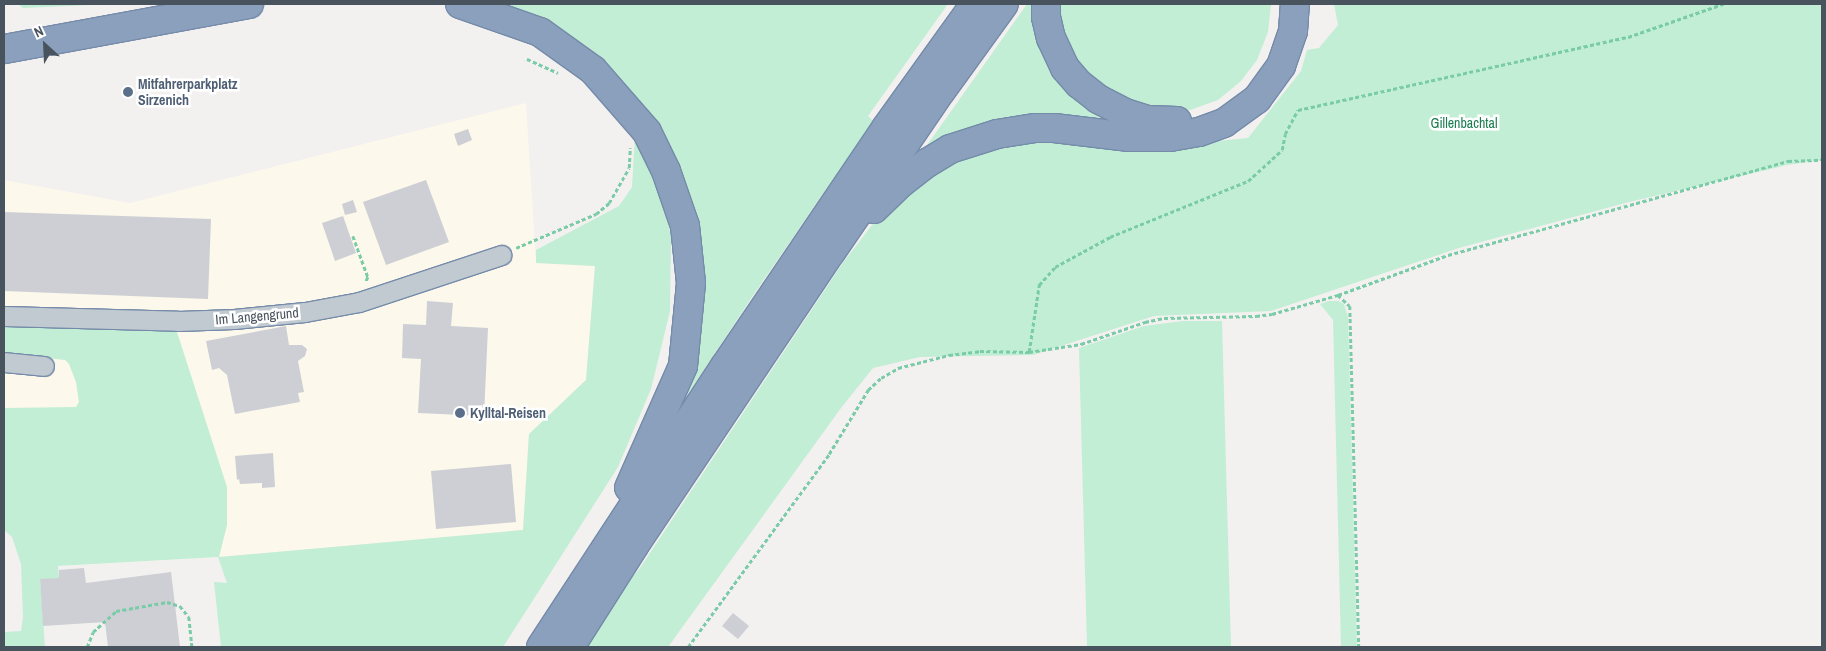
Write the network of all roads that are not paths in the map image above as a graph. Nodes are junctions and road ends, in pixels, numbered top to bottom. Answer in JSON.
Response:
{"nodes":[{"id":1,"x":249,"y":4,"type":"edge"},
{"id":2,"x":460,"y":4,"type":"edge"},
{"id":3,"x":975,"y":4,"type":"edge"},
{"id":4,"x":1004,"y":4,"type":"edge"},
{"id":5,"x":1046,"y":4,"type":"edge"},
{"id":6,"x":1278,"y":4,"type":"edge"},
{"id":7,"x":1295,"y":4,"type":"edge"},
{"id":8,"x":4,"y":49,"type":"edge"},
{"id":9,"x":831,"y":252,"type":"junction"},
{"id":10,"x":501,"y":255,"type":"road end"},
{"id":11,"x":4,"y":316,"type":"edge"},
{"id":12,"x":4,"y":362,"type":"edge"},
{"id":13,"x":44,"y":366,"type":"dead end"},
{"id":14,"x":598,"y":558,"type":"junction"},
{"id":15,"x":541,"y":647,"type":"edge"},
{"id":16,"x":570,"y":647,"type":"edge"}],
"edges":[{"from":1,"to":8,"type":"highway"},
{"from":2,"to":14,"type":"highway"},
{"from":3,"to":14,"type":"highway"},
{"from":4,"to":9,"type":"highway"},
{"from":5,"to":6,"type":"highway"},
{"from":7,"to":9,"type":"highway"},
{"from":9,"to":16,"type":"highway"},
{"from":10,"to":11,"type":"street","name":"Im Langengrund"},
{"from":12,"to":13,"type":"street"},
{"from":14,"to":15,"type":"highway"}]}
